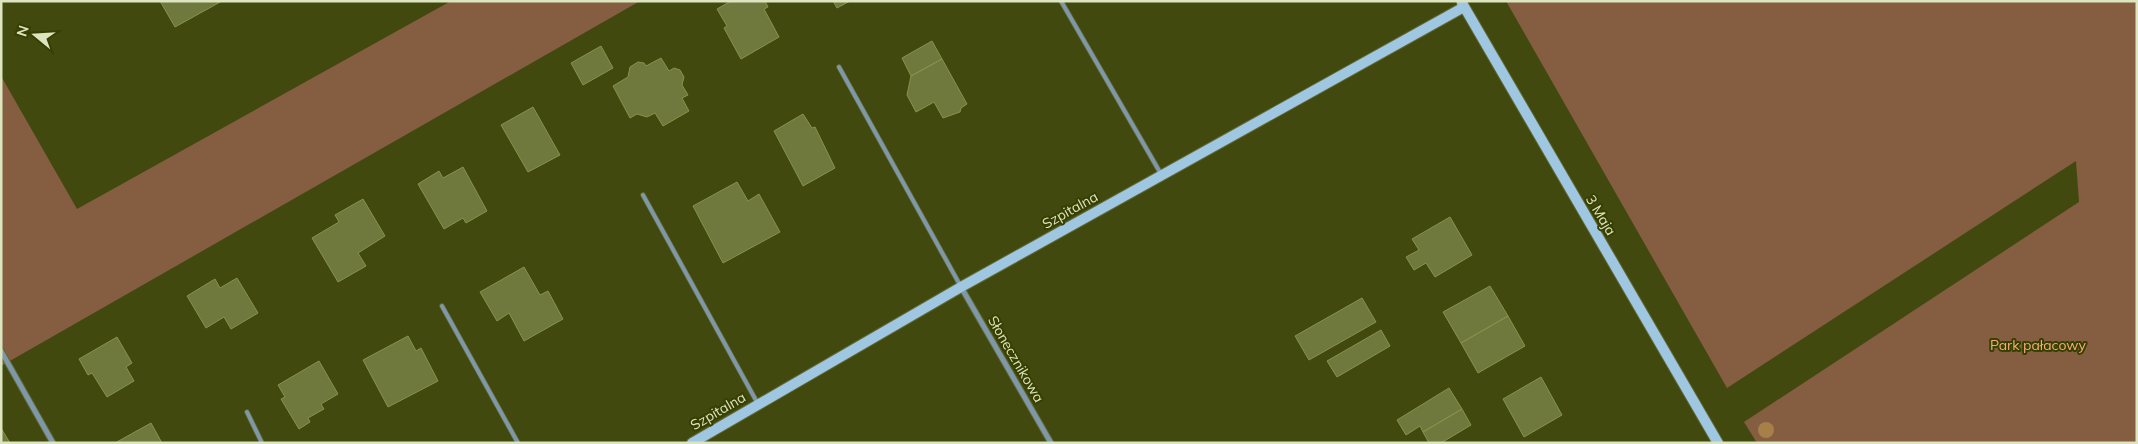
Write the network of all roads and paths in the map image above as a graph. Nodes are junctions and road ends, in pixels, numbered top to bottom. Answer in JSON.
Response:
{"nodes":[{"id":1,"x":1062,"y":1,"type":"edge"},
{"id":2,"x":1463,"y":4,"type":"edge"},
{"id":3,"x":839,"y":67,"type":"dead end"},
{"id":4,"x":1161,"y":174,"type":"junction"},
{"id":5,"x":643,"y":195,"type":"dead end"},
{"id":6,"x":961,"y":287,"type":"junction"},
{"id":7,"x":442,"y":306,"type":"dead end"},
{"id":8,"x":1,"y":351,"type":"edge"},
{"id":9,"x":758,"y":404,"type":"junction"},
{"id":10,"x":247,"y":412,"type":"dead end"},
{"id":11,"x":53,"y":443,"type":"edge"},
{"id":12,"x":262,"y":443,"type":"edge"},
{"id":13,"x":518,"y":443,"type":"edge"},
{"id":14,"x":692,"y":443,"type":"edge"},
{"id":15,"x":1051,"y":443,"type":"edge"},
{"id":16,"x":1718,"y":443,"type":"edge"}],
"edges":[{"from":1,"to":4,"type":"lane"},
{"from":2,"to":4,"type":"street","name":"Szpitalna"},
{"from":2,"to":16,"type":"street","name":"3 Maja"},
{"from":3,"to":6,"type":"lane"},
{"from":4,"to":6,"type":"street","name":"Szpitalna"},
{"from":5,"to":9,"type":"lane"},
{"from":6,"to":9,"type":"street","name":"Szpitalna"},
{"from":6,"to":15,"type":"street","name":"Słonecznikowa"},
{"from":7,"to":13,"type":"lane"},
{"from":8,"to":11,"type":"street"},
{"from":9,"to":14,"type":"street","name":"Szpitalna"},
{"from":10,"to":12,"type":"lane"}]}
